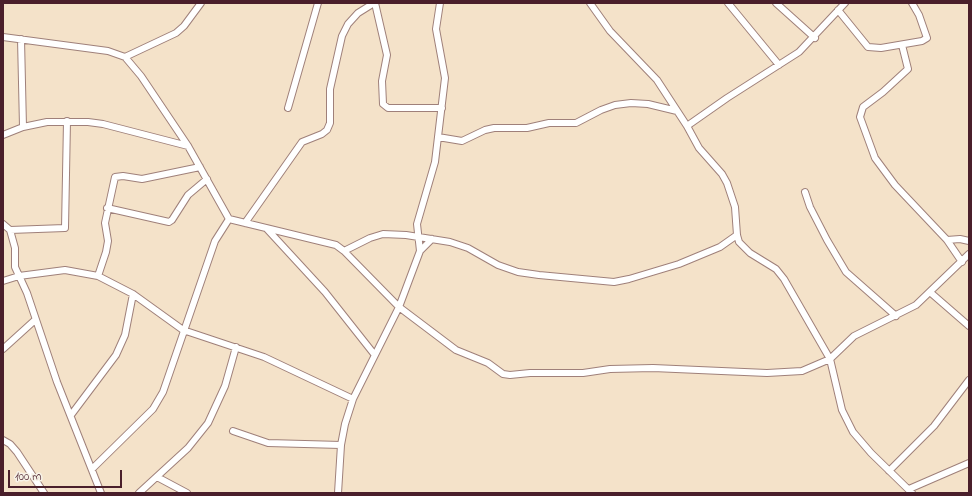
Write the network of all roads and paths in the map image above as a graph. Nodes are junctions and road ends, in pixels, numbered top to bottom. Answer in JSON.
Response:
{"nodes":[{"id":1,"x":201,"y":3,"type":"edge"},
{"id":2,"x":318,"y":3,"type":"edge"},
{"id":3,"x":374,"y":3,"type":"edge"},
{"id":4,"x":440,"y":3,"type":"edge"},
{"id":5,"x":590,"y":3,"type":"edge"},
{"id":6,"x":728,"y":3,"type":"edge"},
{"id":7,"x":776,"y":3,"type":"edge"},
{"id":8,"x":912,"y":3,"type":"edge"},
{"id":9,"x":840,"y":6,"type":"edge"},
{"id":10,"x":3,"y":37,"type":"edge"},
{"id":11,"x":814,"y":38,"type":"junction"},
{"id":12,"x":22,"y":39,"type":"junction"},
{"id":13,"x":902,"y":45,"type":"junction"},
{"id":14,"x":125,"y":57,"type":"junction"},
{"id":15,"x":779,"y":65,"type":"junction"},
{"id":16,"x":288,"y":108,"type":"dead end"},
{"id":17,"x":442,"y":108,"type":"junction"},
{"id":18,"x":677,"y":111,"type":"junction"},
{"id":19,"x":67,"y":121,"type":"junction"},
{"id":20,"x":687,"y":126,"type":"junction"},
{"id":21,"x":23,"y":127,"type":"junction"},
{"id":22,"x":3,"y":135,"type":"edge"},
{"id":23,"x":438,"y":137,"type":"junction"},
{"id":24,"x":188,"y":146,"type":"junction"},
{"id":25,"x":200,"y":167,"type":"junction"},
{"id":26,"x":207,"y":179,"type":"junction"},
{"id":27,"x":805,"y":192,"type":"dead end"},
{"id":28,"x":107,"y":208,"type":"junction"},
{"id":29,"x":229,"y":219,"type":"junction"},
{"id":30,"x":245,"y":223,"type":"junction"},
{"id":31,"x":3,"y":224,"type":"edge"},
{"id":32,"x":417,"y":224,"type":"junction"},
{"id":33,"x":267,"y":229,"type":"junction"},
{"id":34,"x":10,"y":230,"type":"junction"},
{"id":35,"x":406,"y":235,"type":"junction"},
{"id":36,"x":737,"y":235,"type":"junction"},
{"id":37,"x":419,"y":236,"type":"junction"},
{"id":38,"x":432,"y":239,"type":"junction"},
{"id":39,"x":947,"y":240,"type":"junction"},
{"id":40,"x":969,"y":241,"type":"edge"},
{"id":41,"x":344,"y":251,"type":"junction"},
{"id":42,"x":420,"y":251,"type":"junction"},
{"id":43,"x":969,"y":254,"type":"edge"},
{"id":44,"x":962,"y":262,"type":"junction"},
{"id":45,"x":19,"y":276,"type":"junction"},
{"id":46,"x":98,"y":276,"type":"junction"},
{"id":47,"x":3,"y":281,"type":"edge"},
{"id":48,"x":931,"y":292,"type":"junction"},
{"id":49,"x":133,"y":294,"type":"junction"},
{"id":50,"x":399,"y":306,"type":"junction"},
{"id":51,"x":896,"y":316,"type":"junction"},
{"id":52,"x":35,"y":320,"type":"junction"},
{"id":53,"x":969,"y":326,"type":"edge"},
{"id":54,"x":183,"y":330,"type":"junction"},
{"id":55,"x":236,"y":347,"type":"junction"},
{"id":56,"x":3,"y":349,"type":"edge"},
{"id":57,"x":374,"y":354,"type":"junction"},
{"id":58,"x":830,"y":359,"type":"junction"},
{"id":59,"x":969,"y":380,"type":"edge"},
{"id":60,"x":354,"y":398,"type":"junction"},
{"id":61,"x":71,"y":415,"type":"junction"},
{"id":62,"x":233,"y":431,"type":"dead end"},
{"id":63,"x":3,"y":440,"type":"edge"},
{"id":64,"x":341,"y":445,"type":"junction"},
{"id":65,"x":969,"y":463,"type":"edge"},
{"id":66,"x":92,"y":470,"type":"junction"},
{"id":67,"x":889,"y":471,"type":"junction"},
{"id":68,"x":158,"y":477,"type":"junction"},
{"id":69,"x":910,"y":491,"type":"edge"},
{"id":70,"x":44,"y":493,"type":"edge"},
{"id":71,"x":101,"y":493,"type":"edge"},
{"id":72,"x":139,"y":493,"type":"edge"},
{"id":73,"x":187,"y":493,"type":"edge"},
{"id":74,"x":338,"y":493,"type":"edge"}],
"edges":[{"from":1,"to":14,"type":"street"},
{"from":2,"to":16,"type":"street"},
{"from":3,"to":17,"type":"street"},
{"from":3,"to":30,"type":"street"},
{"from":4,"to":17,"type":"street"},
{"from":5,"to":18,"type":"street"},
{"from":6,"to":15,"type":"street"},
{"from":7,"to":11,"type":"street"},
{"from":8,"to":13,"type":"street"},
{"from":9,"to":11,"type":"street"},
{"from":9,"to":13,"type":"street"},
{"from":10,"to":12,"type":"street"},
{"from":11,"to":15,"type":"street"},
{"from":12,"to":14,"type":"street"},
{"from":12,"to":21,"type":"street"},
{"from":13,"to":39,"type":"street"},
{"from":14,"to":24,"type":"street"},
{"from":15,"to":20,"type":"street"},
{"from":17,"to":23,"type":"street"},
{"from":18,"to":20,"type":"street"},
{"from":18,"to":23,"type":"street"},
{"from":19,"to":21,"type":"street"},
{"from":19,"to":24,"type":"street"},
{"from":19,"to":34,"type":"street"},
{"from":20,"to":36,"type":"street"},
{"from":21,"to":22,"type":"street"},
{"from":23,"to":32,"type":"street"},
{"from":24,"to":25,"type":"street"},
{"from":25,"to":26,"type":"street"},
{"from":25,"to":28,"type":"street"},
{"from":26,"to":28,"type":"street"},
{"from":26,"to":29,"type":"street"},
{"from":27,"to":51,"type":"street"},
{"from":28,"to":46,"type":"street"},
{"from":29,"to":30,"type":"street"},
{"from":29,"to":54,"type":"street"},
{"from":30,"to":33,"type":"street"},
{"from":31,"to":34,"type":"street"},
{"from":32,"to":35,"type":"street"},
{"from":32,"to":37,"type":"street"},
{"from":33,"to":41,"type":"street"},
{"from":33,"to":57,"type":"street"},
{"from":34,"to":45,"type":"street"},
{"from":35,"to":37,"type":"street"},
{"from":35,"to":41,"type":"street"},
{"from":36,"to":38,"type":"street"},
{"from":36,"to":58,"type":"street"},
{"from":37,"to":38,"type":"street"},
{"from":37,"to":42,"type":"street"},
{"from":38,"to":42,"type":"street"},
{"from":39,"to":40,"type":"street"},
{"from":39,"to":44,"type":"street"},
{"from":41,"to":50,"type":"street"},
{"from":42,"to":50,"type":"street"},
{"from":43,"to":44,"type":"street"},
{"from":44,"to":48,"type":"street"},
{"from":45,"to":46,"type":"street"},
{"from":45,"to":47,"type":"street"},
{"from":45,"to":52,"type":"street"},
{"from":46,"to":49,"type":"street"},
{"from":48,"to":51,"type":"street"},
{"from":48,"to":53,"type":"street"},
{"from":49,"to":54,"type":"street"},
{"from":49,"to":61,"type":"street"},
{"from":50,"to":57,"type":"street"},
{"from":50,"to":58,"type":"street"},
{"from":51,"to":58,"type":"street"},
{"from":52,"to":56,"type":"street"},
{"from":52,"to":61,"type":"street"},
{"from":54,"to":55,"type":"street"},
{"from":54,"to":66,"type":"street"},
{"from":55,"to":60,"type":"street"},
{"from":55,"to":68,"type":"street"},
{"from":57,"to":60,"type":"street"},
{"from":58,"to":67,"type":"street"},
{"from":59,"to":67,"type":"street"},
{"from":60,"to":64,"type":"street"},
{"from":61,"to":66,"type":"street"},
{"from":62,"to":64,"type":"street"},
{"from":63,"to":70,"type":"street"},
{"from":64,"to":74,"type":"street"},
{"from":65,"to":69,"type":"street"},
{"from":66,"to":71,"type":"street"},
{"from":67,"to":69,"type":"street"},
{"from":68,"to":72,"type":"street"},
{"from":68,"to":73,"type":"street"}]}
